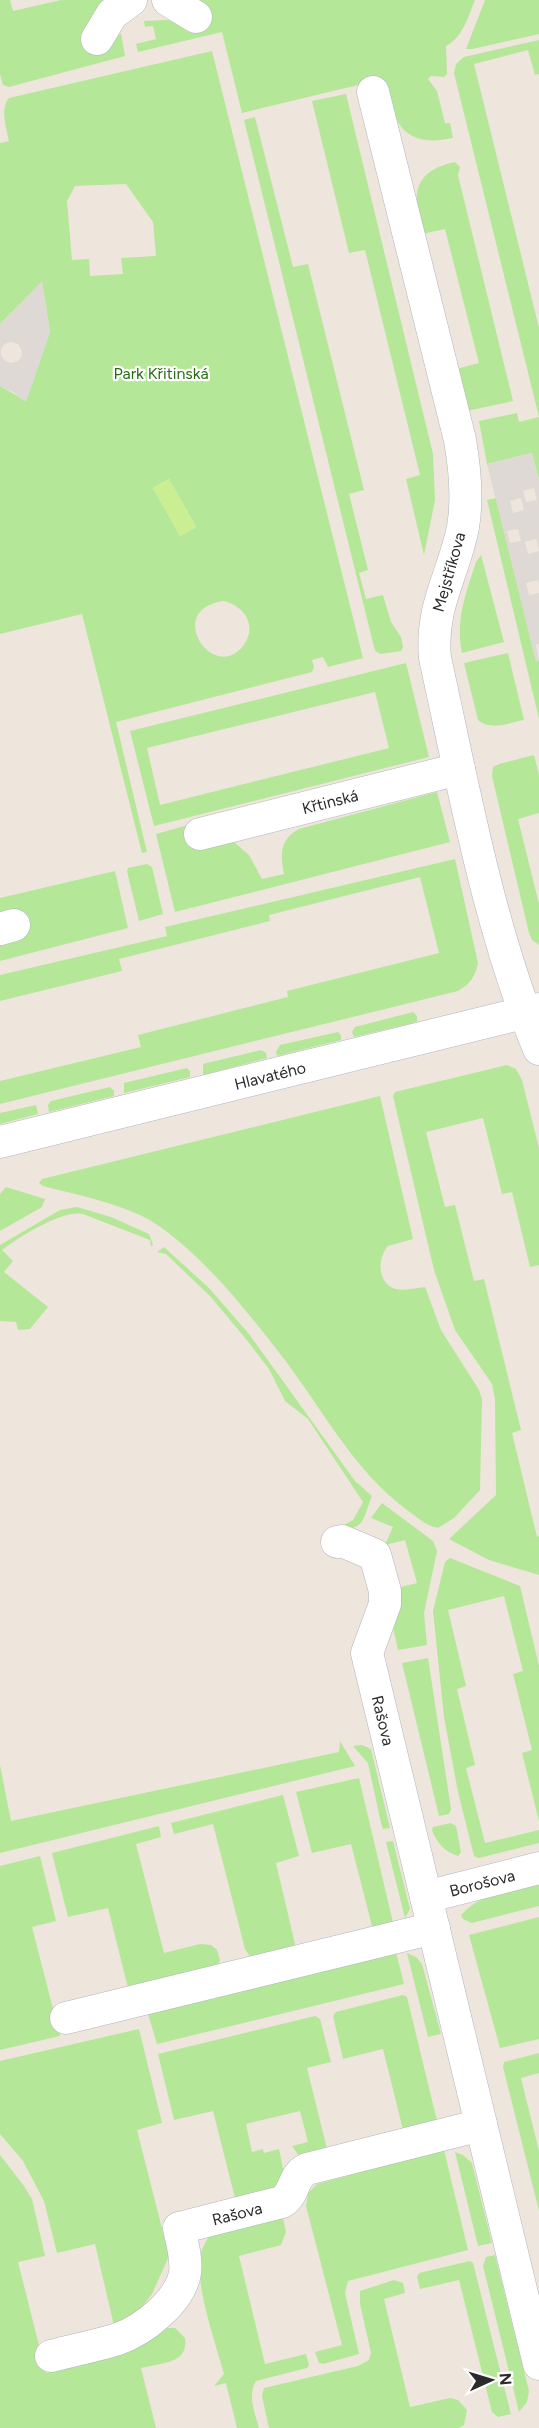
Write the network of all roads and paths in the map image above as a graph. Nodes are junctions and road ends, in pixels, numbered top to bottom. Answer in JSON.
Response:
{"nodes":[{"id":1,"x":131,"y":0,"type":"edge"},
{"id":2,"x":168,"y":0,"type":"edge"},
{"id":3,"x":196,"y":16,"type":"dead end"},
{"id":4,"x":97,"y":39,"type":"dead end"},
{"id":5,"x":373,"y":92,"type":"dead end"},
{"id":6,"x":459,"y":769,"type":"junction"},
{"id":7,"x":200,"y":834,"type":"dead end"},
{"id":8,"x":532,"y":1011,"type":"edge"},
{"id":9,"x":539,"y":1049,"type":"edge"},
{"id":10,"x":0,"y":1142,"type":"edge"},
{"id":11,"x":337,"y":1542,"type":"dead end"},
{"id":12,"x":539,"y":1868,"type":"edge"},
{"id":13,"x":426,"y":1897,"type":"junction"},
{"id":14,"x":434,"y":1929,"type":"junction"},
{"id":15,"x":66,"y":2018,"type":"dead end"},
{"id":16,"x":481,"y":2125,"type":"junction"},
{"id":17,"x":51,"y":2356,"type":"dead end"},
{"id":18,"x":539,"y":2364,"type":"edge"}],
"edges":[{"from":1,"to":4,"type":"street"},
{"from":2,"to":3,"type":"street"},
{"from":5,"to":6,"type":"street","name":"Mejstříkova"},
{"from":6,"to":7,"type":"street","name":"Křtinská"},
{"from":6,"to":8,"type":"street","name":"Mejstříkova"},
{"from":8,"to":9,"type":"street","name":"Mejstříkova"},
{"from":8,"to":10,"type":"street","name":"Hlavatého"},
{"from":11,"to":13,"type":"street","name":"Rašova"},
{"from":12,"to":13,"type":"street","name":"Borošova"},
{"from":13,"to":14,"type":"street","name":"Rašova"},
{"from":14,"to":15,"type":"street"},
{"from":14,"to":16,"type":"street","name":"Rašova"},
{"from":16,"to":17,"type":"street","name":"Rašova"},
{"from":16,"to":18,"type":"street","name":"Rašova"}]}
